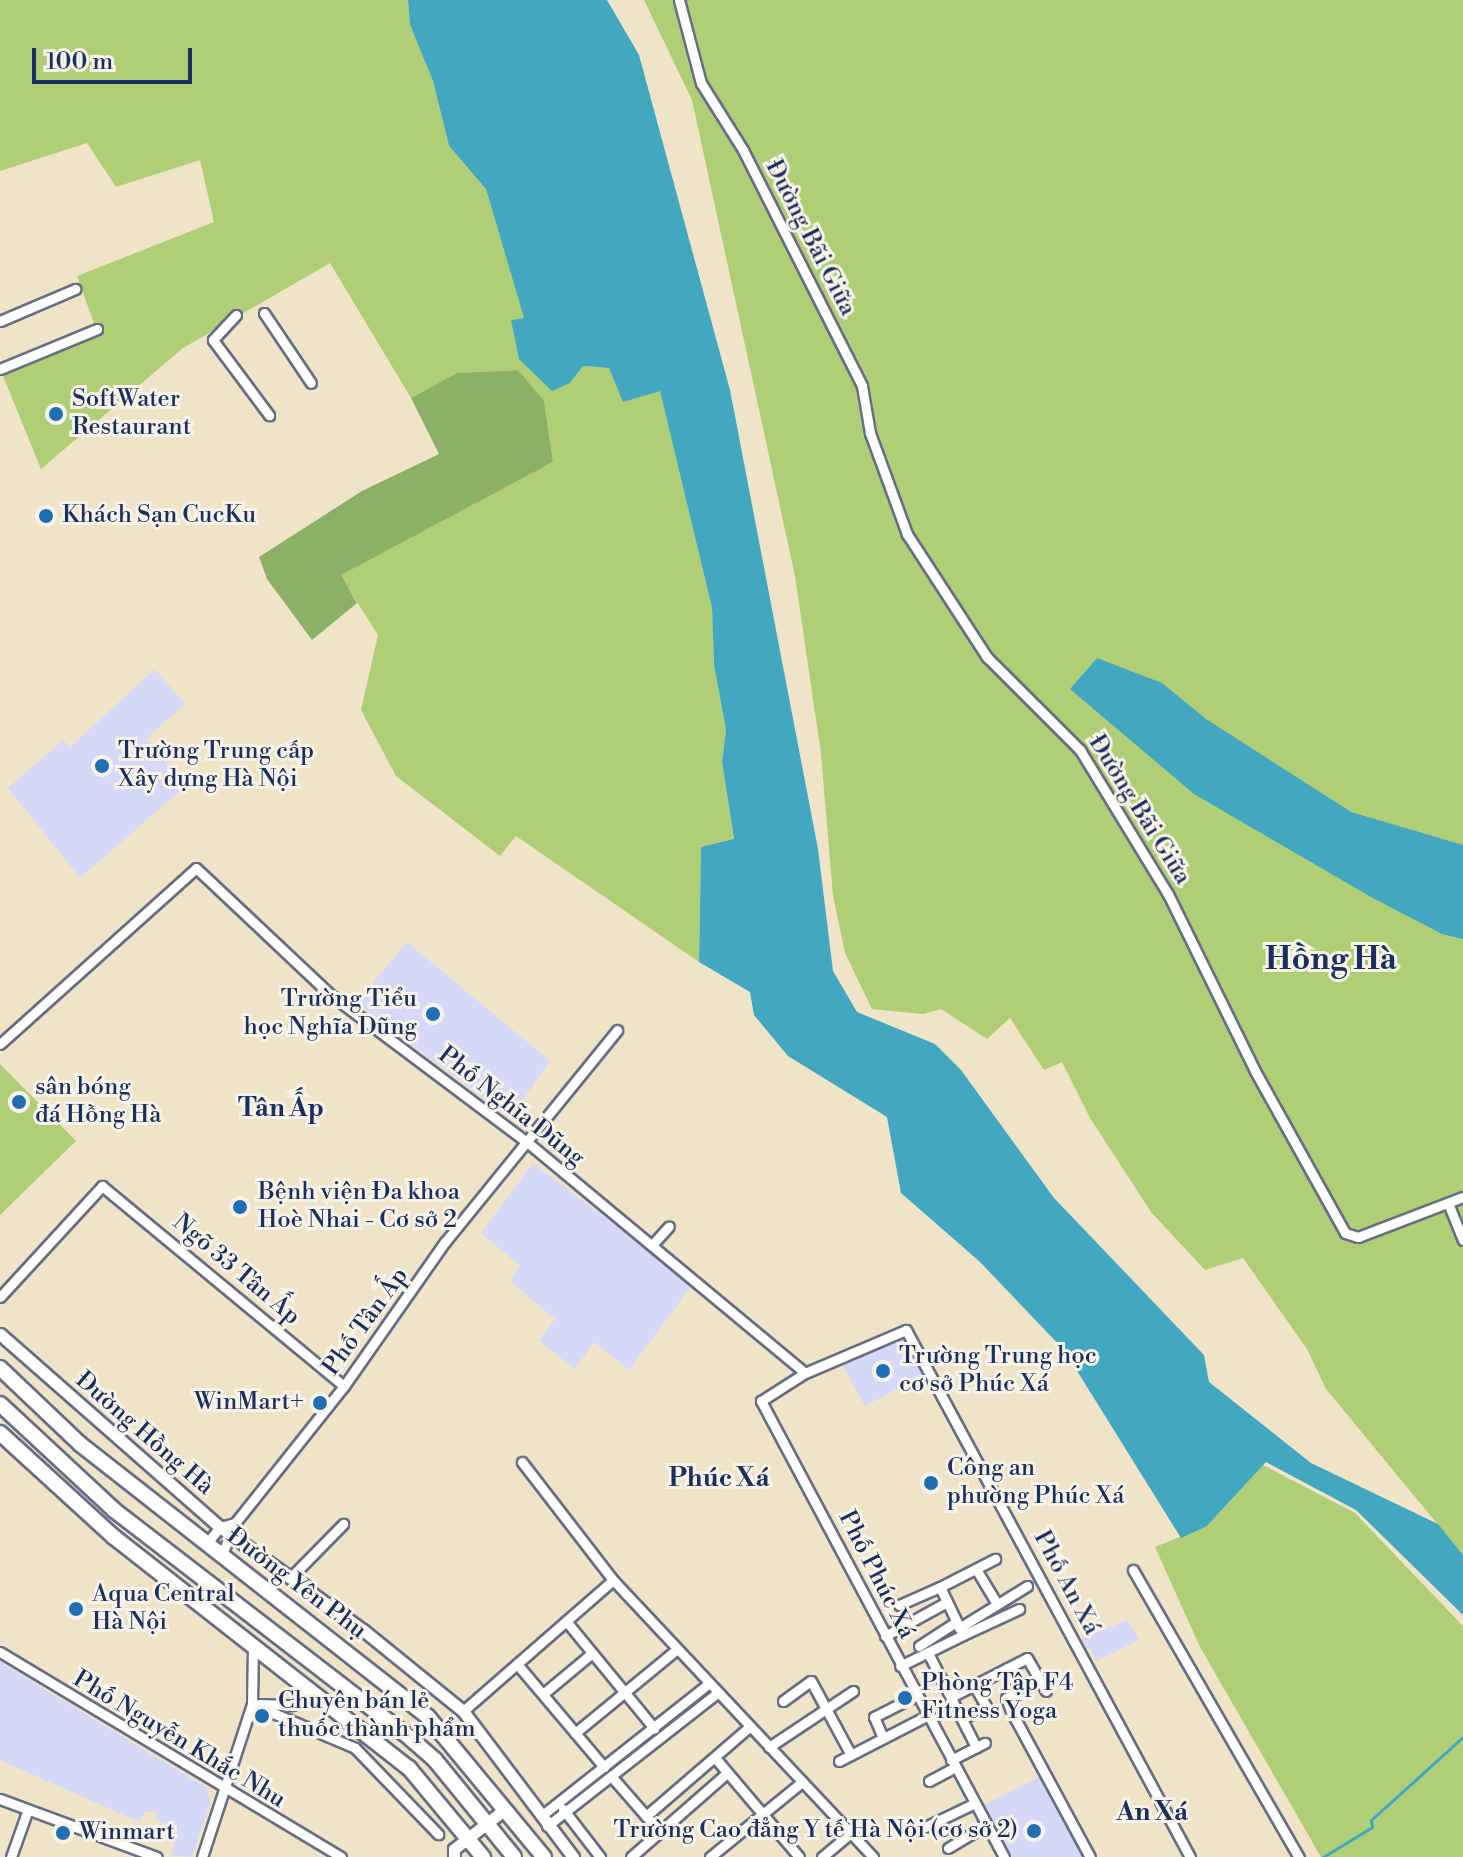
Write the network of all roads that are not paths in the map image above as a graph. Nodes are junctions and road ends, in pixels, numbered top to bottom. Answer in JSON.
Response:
{"nodes":[{"id":1,"x":679,"y":0,"type":"edge"},
{"id":2,"x":75,"y":289,"type":"dead end"},
{"id":3,"x":264,"y":313,"type":"dead end"},
{"id":4,"x":236,"y":315,"type":"dead end"},
{"id":5,"x":0,"y":321,"type":"edge"},
{"id":6,"x":97,"y":329,"type":"dead end"},
{"id":7,"x":0,"y":369,"type":"edge"},
{"id":8,"x":311,"y":383,"type":"dead end"},
{"id":9,"x":269,"y":415,"type":"dead end"},
{"id":10,"x":617,"y":1030,"type":"dead end"},
{"id":11,"x":0,"y":1044,"type":"edge"},
{"id":12,"x":527,"y":1142,"type":"junction"},
{"id":13,"x":1463,"y":1197,"type":"edge"},
{"id":14,"x":1448,"y":1203,"type":"junction"},
{"id":15,"x":669,"y":1226,"type":"dead end"},
{"id":16,"x":1463,"y":1240,"type":"edge"},
{"id":17,"x":652,"y":1245,"type":"junction"},
{"id":18,"x":0,"y":1297,"type":"edge"},
{"id":19,"x":0,"y":1334,"type":"edge"},
{"id":20,"x":0,"y":1368,"type":"edge"},
{"id":21,"x":805,"y":1373,"type":"junction"},
{"id":22,"x":344,"y":1386,"type":"junction"},
{"id":23,"x":0,"y":1404,"type":"edge"},
{"id":24,"x":0,"y":1433,"type":"edge"},
{"id":25,"x":522,"y":1462,"type":"dead end"},
{"id":26,"x":235,"y":1523,"type":"junction"},
{"id":27,"x":343,"y":1524,"type":"dead end"},
{"id":28,"x":220,"y":1527,"type":"junction"},
{"id":29,"x":233,"y":1538,"type":"junction"},
{"id":30,"x":207,"y":1543,"type":"junction"},
{"id":31,"x":222,"y":1554,"type":"junction"},
{"id":32,"x":995,"y":1559,"type":"dead end"},
{"id":33,"x":976,"y":1569,"type":"junction"},
{"id":34,"x":1133,"y":1570,"type":"dead end"},
{"id":35,"x":290,"y":1578,"type":"junction"},
{"id":36,"x":613,"y":1580,"type":"junction"},
{"id":37,"x":1027,"y":1586,"type":"dead end"},
{"id":38,"x":940,"y":1587,"type":"junction"},
{"id":39,"x":945,"y":1603,"type":"junction"},
{"id":40,"x":997,"y":1604,"type":"junction"},
{"id":41,"x":899,"y":1605,"type":"dead end"},
{"id":42,"x":1019,"y":1609,"type":"dead end"},
{"id":43,"x":566,"y":1621,"type":"junction"},
{"id":44,"x":959,"y":1628,"type":"junction"},
{"id":45,"x":885,"y":1636,"type":"junction"},
{"id":46,"x":253,"y":1646,"type":"junction"},
{"id":47,"x":919,"y":1646,"type":"dead end"},
{"id":48,"x":676,"y":1650,"type":"junction"},
{"id":49,"x":0,"y":1652,"type":"edge"},
{"id":50,"x":928,"y":1653,"type":"junction"},
{"id":51,"x":591,"y":1654,"type":"junction"},
{"id":52,"x":517,"y":1664,"type":"junction"},
{"id":53,"x":900,"y":1666,"type":"junction"},
{"id":54,"x":1007,"y":1668,"type":"junction"},
{"id":55,"x":708,"y":1684,"type":"junction"},
{"id":56,"x":974,"y":1685,"type":"junction"},
{"id":57,"x":853,"y":1691,"type":"dead end"},
{"id":58,"x":1046,"y":1691,"type":"dead end"},
{"id":59,"x":624,"y":1692,"type":"junction"},
{"id":60,"x":717,"y":1693,"type":"junction"},
{"id":61,"x":543,"y":1694,"type":"junction"},
{"id":62,"x":917,"y":1695,"type":"junction"},
{"id":63,"x":951,"y":1697,"type":"junction"},
{"id":64,"x":319,"y":1698,"type":"junction"},
{"id":65,"x":783,"y":1701,"type":"dead end"},
{"id":66,"x":252,"y":1704,"type":"junction"},
{"id":67,"x":826,"y":1705,"type":"junction"},
{"id":68,"x":463,"y":1711,"type":"junction"},
{"id":69,"x":928,"y":1715,"type":"junction"},
{"id":70,"x":962,"y":1719,"type":"junction"},
{"id":71,"x":749,"y":1727,"type":"junction"},
{"id":72,"x":654,"y":1728,"type":"junction"},
{"id":73,"x":575,"y":1733,"type":"junction"},
{"id":74,"x":883,"y":1738,"type":"junction"},
{"id":75,"x":769,"y":1747,"type":"junction"},
{"id":76,"x":851,"y":1755,"type":"junction"},
{"id":77,"x":716,"y":1759,"type":"junction"},
{"id":78,"x":839,"y":1761,"type":"dead end"},
{"id":79,"x":953,"y":1764,"type":"junction"},
{"id":80,"x":604,"y":1767,"type":"junction"},
{"id":81,"x":727,"y":1773,"type":"junction"},
{"id":82,"x":611,"y":1776,"type":"junction"},
{"id":83,"x":929,"y":1781,"type":"dead end"},
{"id":84,"x":802,"y":1782,"type":"junction"},
{"id":85,"x":227,"y":1793,"type":"junction"},
{"id":86,"x":0,"y":1799,"type":"edge"},
{"id":87,"x":975,"y":1803,"type":"junction"},
{"id":88,"x":561,"y":1807,"type":"junction"},
{"id":89,"x":505,"y":1809,"type":"junction"},
{"id":90,"x":27,"y":1812,"type":"junction"},
{"id":91,"x":762,"y":1815,"type":"junction"},
{"id":92,"x":646,"y":1816,"type":"junction"},
{"id":93,"x":544,"y":1821,"type":"junction"},
{"id":94,"x":487,"y":1822,"type":"junction"},
{"id":95,"x":986,"y":1825,"type":"junction"},
{"id":96,"x":925,"y":1827,"type":"dead end"},
{"id":97,"x":660,"y":1832,"type":"junction"},
{"id":98,"x":851,"y":1833,"type":"junction"},
{"id":99,"x":438,"y":1834,"type":"dead end"},
{"id":100,"x":468,"y":1838,"type":"junction"},
{"id":101,"x":948,"y":1848,"type":"dead end"},
{"id":102,"x":794,"y":1855,"type":"edge"},
{"id":103,"x":11,"y":1857,"type":"edge"},
{"id":104,"x":157,"y":1857,"type":"edge"},
{"id":105,"x":202,"y":1857,"type":"edge"},
{"id":106,"x":341,"y":1857,"type":"edge"},
{"id":107,"x":454,"y":1857,"type":"edge"},
{"id":108,"x":483,"y":1857,"type":"edge"},
{"id":109,"x":514,"y":1857,"type":"edge"},
{"id":110,"x":544,"y":1857,"type":"edge"},
{"id":111,"x":573,"y":1857,"type":"edge"},
{"id":112,"x":600,"y":1857,"type":"edge"},
{"id":113,"x":631,"y":1857,"type":"edge"},
{"id":114,"x":710,"y":1857,"type":"edge"},
{"id":115,"x":822,"y":1857,"type":"edge"},
{"id":116,"x":873,"y":1857,"type":"edge"},
{"id":117,"x":1004,"y":1857,"type":"edge"},
{"id":118,"x":1090,"y":1857,"type":"edge"},
{"id":119,"x":1190,"y":1857,"type":"edge"},
{"id":120,"x":1299,"y":1857,"type":"edge"}],
"edges":[{"from":1,"to":14,"type":"street","name":"Đường Bãi Giữa"},
{"from":2,"to":5,"type":"street"},
{"from":3,"to":8,"type":"street"},
{"from":4,"to":9,"type":"street"},
{"from":6,"to":7,"type":"street"},
{"from":10,"to":12,"type":"street","name":"Phố Tân Ấp"},
{"from":11,"to":12,"type":"street","name":"Phố Nghĩa Dũng"},
{"from":12,"to":17,"type":"street","name":"Phố Nghĩa Dũng"},
{"from":12,"to":22,"type":"street","name":"Phố Tân Ấp"},
{"from":13,"to":14,"type":"street","name":"Đường Bãi Giữa"},
{"from":14,"to":16,"type":"street"},
{"from":15,"to":17,"type":"street"},
{"from":17,"to":21,"type":"street","name":"Phố Nghĩa Dũng"},
{"from":18,"to":22,"type":"street","name":"Ngõ 33 Tân Ấp"},
{"from":19,"to":28,"type":"street","name":"Đường Hồng Hà"},
{"from":20,"to":30,"type":"main road","name":"Đường Yên Phụ"},
{"from":21,"to":45,"type":"street","name":"Phố Phúc Xá"},
{"from":21,"to":119,"type":"street","name":"Phố An Xá"},
{"from":22,"to":26,"type":"street","name":"Phố Tân Ấp"},
{"from":23,"to":94,"type":"main road"},
{"from":24,"to":46,"type":"main road"},
{"from":25,"to":36,"type":"street"},
{"from":26,"to":28,"type":"street"},
{"from":26,"to":29,"type":"street"},
{"from":27,"to":35,"type":"street"},
{"from":28,"to":29,"type":"street","name":"Đường Hồng Hà"},
{"from":28,"to":30,"type":"street"},
{"from":29,"to":31,"type":"street"},
{"from":29,"to":35,"type":"street","name":"Đường Hồng Hà"},
{"from":30,"to":31,"type":"main road","name":"Đường Yên Phụ"},
{"from":31,"to":89,"type":"main road","name":"Đường Yên Phụ"},
{"from":32,"to":33,"type":"street"},
{"from":33,"to":38,"type":"street"},
{"from":33,"to":40,"type":"street"},
{"from":34,"to":120,"type":"street"},
{"from":35,"to":68,"type":"street","name":"Đường Hồng Hà"},
{"from":36,"to":43,"type":"street"},
{"from":36,"to":48,"type":"street"},
{"from":37,"to":40,"type":"street"},
{"from":38,"to":39,"type":"street"},
{"from":38,"to":41,"type":"street"},
{"from":39,"to":44,"type":"street"},
{"from":39,"to":45,"type":"street"},
{"from":40,"to":44,"type":"street"},
{"from":42,"to":44,"type":"street"},
{"from":43,"to":51,"type":"street"},
{"from":43,"to":52,"type":"street"},
{"from":44,"to":47,"type":"street"},
{"from":44,"to":50,"type":"street"},
{"from":45,"to":53,"type":"street","name":"Phố Phúc Xá"},
{"from":46,"to":64,"type":"main road"},
{"from":46,"to":66,"type":"street"},
{"from":48,"to":55,"type":"street"},
{"from":48,"to":59,"type":"street"},
{"from":49,"to":85,"type":"street","name":"Phố Nguyễn Khắc Nhu"},
{"from":50,"to":53,"type":"street"},
{"from":50,"to":63,"type":"street"},
{"from":51,"to":59,"type":"street"},
{"from":51,"to":61,"type":"street"},
{"from":52,"to":61,"type":"street"},
{"from":52,"to":68,"type":"street"},
{"from":53,"to":62,"type":"street","name":"Phố Phúc Xá"},
{"from":54,"to":56,"type":"street"},
{"from":54,"to":58,"type":"street"},
{"from":54,"to":118,"type":"street"},
{"from":55,"to":60,"type":"street"},
{"from":55,"to":72,"type":"street"},
{"from":56,"to":63,"type":"street"},
{"from":56,"to":70,"type":"street"},
{"from":57,"to":67,"type":"street"},
{"from":59,"to":72,"type":"street"},
{"from":59,"to":73,"type":"street"},
{"from":60,"to":71,"type":"street"},
{"from":60,"to":82,"type":"street"},
{"from":61,"to":73,"type":"street"},
{"from":62,"to":69,"type":"street","name":"Phố Phúc Xá"},
{"from":62,"to":74,"type":"street"},
{"from":63,"to":70,"type":"street"},
{"from":64,"to":66,"type":"street"},
{"from":64,"to":100,"type":"main road"},
{"from":65,"to":67,"type":"street"},
{"from":66,"to":85,"type":"street"},
{"from":66,"to":99,"type":"street"},
{"from":67,"to":75,"type":"street"},
{"from":67,"to":76,"type":"street"},
{"from":68,"to":93,"type":"street","name":"Đường Hồng Hà"},
{"from":69,"to":74,"type":"street"},
{"from":69,"to":79,"type":"street","name":"Phố Phúc Xá"},
{"from":70,"to":79,"type":"street"},
{"from":71,"to":75,"type":"street"},
{"from":71,"to":77,"type":"street"},
{"from":72,"to":80,"type":"street"},
{"from":73,"to":80,"type":"street"},
{"from":74,"to":76,"type":"street"},
{"from":75,"to":84,"type":"street"},
{"from":76,"to":78,"type":"street"},
{"from":77,"to":81,"type":"street"},
{"from":77,"to":92,"type":"street"},
{"from":79,"to":83,"type":"street"},
{"from":79,"to":87,"type":"street","name":"Phố Phúc Xá"},
{"from":80,"to":88,"type":"street"},
{"from":81,"to":91,"type":"street"},
{"from":81,"to":97,"type":"street"},
{"from":82,"to":88,"type":"street"},
{"from":82,"to":92,"type":"street"},
{"from":84,"to":91,"type":"street"},
{"from":84,"to":98,"type":"street"},
{"from":85,"to":105,"type":"street"},
{"from":85,"to":106,"type":"street","name":"Phố Nguyễn Khắc Nhu"},
{"from":86,"to":90,"type":"street"},
{"from":87,"to":95,"type":"street","name":"Phố Phúc Xá"},
{"from":87,"to":96,"type":"street"},
{"from":88,"to":93,"type":"street"},
{"from":88,"to":112,"type":"street"},
{"from":89,"to":94,"type":"street"},
{"from":89,"to":110,"type":"main road","name":"Đường Yên Phụ"},
{"from":90,"to":103,"type":"street"},
{"from":90,"to":104,"type":"street"},
{"from":91,"to":102,"type":"street"},
{"from":91,"to":114,"type":"street"},
{"from":92,"to":97,"type":"street"},
{"from":93,"to":111,"type":"street","name":"Đường Hồng Hà"},
{"from":94,"to":100,"type":"street"},
{"from":94,"to":109,"type":"main road"},
{"from":95,"to":101,"type":"street"},
{"from":95,"to":117,"type":"street","name":"Phố Phúc Xá"},
{"from":97,"to":113,"type":"street"},
{"from":98,"to":115,"type":"street"},
{"from":98,"to":116,"type":"street"},
{"from":100,"to":107,"type":"street"},
{"from":100,"to":108,"type":"main road"}]}
